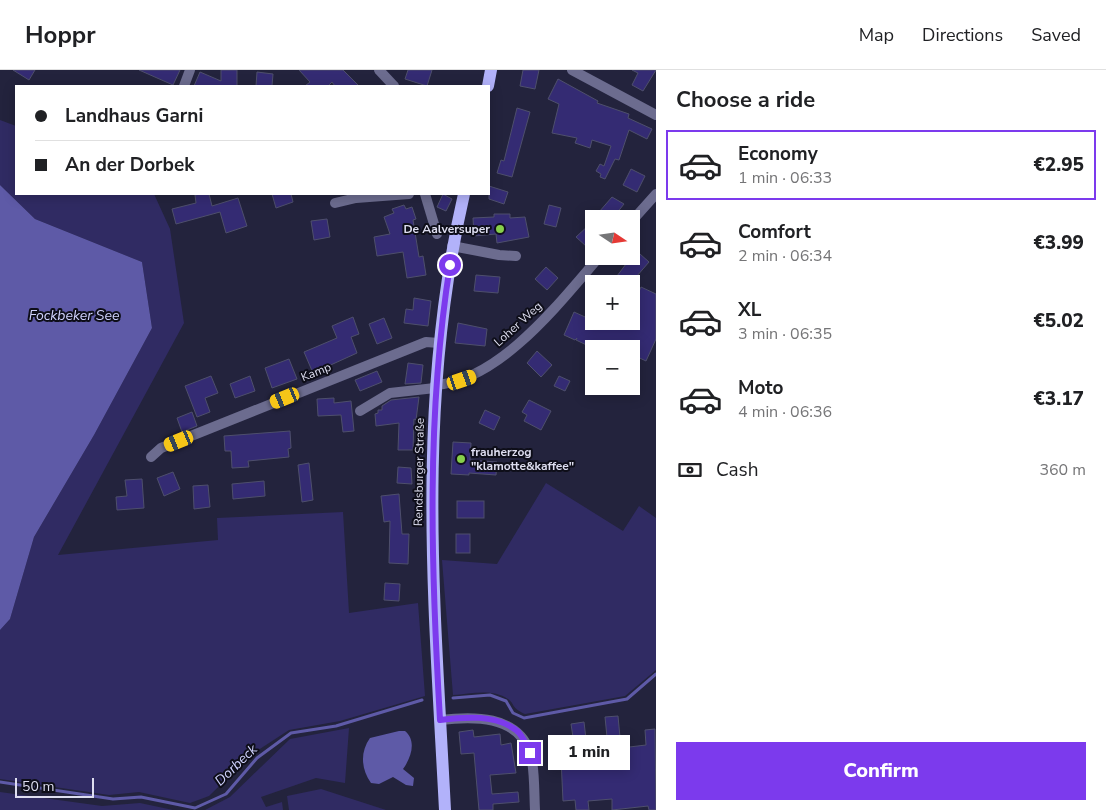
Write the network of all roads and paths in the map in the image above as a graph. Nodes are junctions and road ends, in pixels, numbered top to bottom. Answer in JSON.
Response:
{"nodes":[{"id":1,"x":190,"y":70,"type":"edge"},
{"id":2,"x":379,"y":70,"type":"edge"},
{"id":3,"x":491,"y":70,"type":"edge"},
{"id":4,"x":572,"y":70,"type":"edge"},
{"id":5,"x":184,"y":85,"type":"edge"},
{"id":6,"x":393,"y":85,"type":"edge"},
{"id":7,"x":488,"y":85,"type":"edge"},
{"id":8,"x":656,"y":115,"type":"edge"},
{"id":9,"x":656,"y":194,"type":"edge"},
{"id":10,"x":396,"y":195,"type":"edge"},
{"id":11,"x":425,"y":195,"type":"edge"},
{"id":12,"x":464,"y":195,"type":"edge"},
{"id":13,"x":335,"y":203,"type":"dead end"},
{"id":14,"x":640,"y":212,"type":"edge"},
{"id":15,"x":437,"y":234,"type":"dead end"},
{"id":16,"x":452,"y":246,"type":"junction"},
{"id":17,"x":516,"y":256,"type":"dead end"},
{"id":18,"x":592,"y":265,"type":"edge"},
{"id":19,"x":438,"y":343,"type":"junction"},
{"id":20,"x":435,"y":386,"type":"junction"},
{"id":21,"x":360,"y":410,"type":"dead end"},
{"id":22,"x":151,"y":457,"type":"dead end"},
{"id":23,"x":440,"y":720,"type":"junction"},
{"id":24,"x":445,"y":810,"type":"edge"},
{"id":25,"x":535,"y":810,"type":"edge"}],
"edges":[{"from":1,"to":5,"type":"street"},
{"from":2,"to":6,"type":"street"},
{"from":3,"to":7,"type":"main road"},
{"from":4,"to":8,"type":"street"},
{"from":9,"to":14,"type":"street"},
{"from":10,"to":13,"type":"street"},
{"from":11,"to":15,"type":"street"},
{"from":12,"to":16,"type":"main road","name":"Rendsburger Straße"},
{"from":16,"to":17,"type":"street"},
{"from":16,"to":19,"type":"main road","name":"Rendsburger Straße"},
{"from":18,"to":20,"type":"street","name":"Loher Weg"},
{"from":19,"to":20,"type":"main road","name":"Rendsburger Straße"},
{"from":19,"to":22,"type":"street","name":"Kamp"},
{"from":20,"to":21,"type":"street","name":"Loher Weg"},
{"from":20,"to":23,"type":"main road","name":"Rendsburger Straße"},
{"from":23,"to":24,"type":"main road","name":"Rendsburger Straße"},
{"from":23,"to":25,"type":"street"}]}
